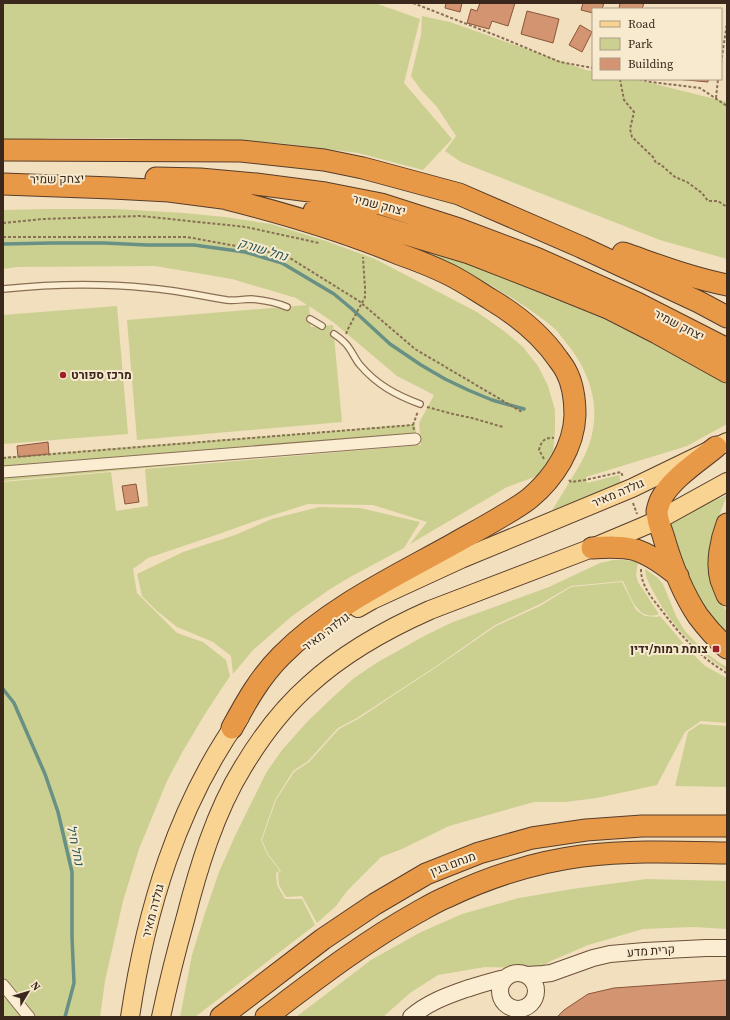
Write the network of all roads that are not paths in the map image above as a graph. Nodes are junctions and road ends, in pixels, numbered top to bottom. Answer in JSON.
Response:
{"nodes":[{"id":1,"x":3,"y":150,"type":"edge"},
{"id":2,"x":3,"y":180,"type":"edge"},
{"id":3,"x":3,"y":184,"type":"edge"},
{"id":4,"x":459,"y":194,"type":"junction"},
{"id":5,"x":223,"y":198,"type":"junction"},
{"id":6,"x":727,"y":285,"type":"edge"},
{"id":7,"x":3,"y":288,"type":"edge"},
{"id":8,"x":287,"y":307,"type":"dead end"},
{"id":9,"x":727,"y":317,"type":"edge"},
{"id":10,"x":310,"y":319,"type":"dead end"},
{"id":11,"x":322,"y":326,"type":"dead end"},
{"id":12,"x":334,"y":334,"type":"dead end"},
{"id":13,"x":727,"y":349,"type":"edge"},
{"id":14,"x":727,"y":372,"type":"edge"},
{"id":15,"x":420,"y":404,"type":"road end"},
{"id":16,"x":415,"y":438,"type":"road end"},
{"id":17,"x":722,"y":445,"type":"edge"},
{"id":18,"x":3,"y":472,"type":"edge"},
{"id":19,"x":727,"y":482,"type":"edge"},
{"id":20,"x":658,"y":520,"type":"junction"},
{"id":21,"x":727,"y":524,"type":"edge"},
{"id":22,"x":592,"y":548,"type":"junction"},
{"id":23,"x":678,"y":576,"type":"junction"},
{"id":24,"x":727,"y":595,"type":"edge"},
{"id":25,"x":727,"y":648,"type":"edge"},
{"id":26,"x":232,"y":728,"type":"junction"},
{"id":27,"x":727,"y":826,"type":"edge"},
{"id":28,"x":727,"y":852,"type":"edge"},
{"id":29,"x":727,"y":948,"type":"edge"},
{"id":30,"x":576,"y":964,"type":"junction"},
{"id":31,"x":527,"y":975,"type":"junction"},
{"id":32,"x":505,"y":978,"type":"junction"},
{"id":33,"x":3,"y":985,"type":"edge"},
{"id":34,"x":466,"y":989,"type":"junction"},
{"id":35,"x":536,"y":994,"type":"junction"},
{"id":36,"x":503,"y":1006,"type":"edge"},
{"id":37,"x":522,"y":1012,"type":"edge"},
{"id":38,"x":29,"y":1017,"type":"edge"},
{"id":39,"x":130,"y":1017,"type":"edge"},
{"id":40,"x":161,"y":1017,"type":"edge"},
{"id":41,"x":221,"y":1017,"type":"edge"},
{"id":42,"x":266,"y":1017,"type":"edge"},
{"id":43,"x":410,"y":1017,"type":"edge"}],
"edges":[{"from":1,"to":4,"type":"highway"},
{"from":2,"to":13,"type":"highway","name":"יצחק שמיר"},
{"from":3,"to":5,"type":"highway"},
{"from":4,"to":6,"type":"highway"},
{"from":4,"to":9,"type":"highway"},
{"from":5,"to":14,"type":"highway"},
{"from":5,"to":26,"type":"highway"},
{"from":7,"to":8,"type":"lane"},
{"from":10,"to":11,"type":"lane"},
{"from":12,"to":15,"type":"lane"},
{"from":16,"to":18,"type":"street"},
{"from":17,"to":20,"type":"highway"},
{"from":17,"to":26,"type":"main road","name":"גולדה מאיר"},
{"from":19,"to":20,"type":"main road"},
{"from":20,"to":22,"type":"main road"},
{"from":20,"to":23,"type":"highway"},
{"from":21,"to":24,"type":"highway"},
{"from":22,"to":23,"type":"highway"},
{"from":22,"to":40,"type":"main road"},
{"from":23,"to":25,"type":"highway"},
{"from":26,"to":39,"type":"main road","name":"גולדה מאיר"},
{"from":27,"to":41,"type":"highway","name":"מנחם בגין"},
{"from":28,"to":42,"type":"highway"},
{"from":29,"to":30,"type":"street","name":"קרית מדע"},
{"from":30,"to":31,"type":"street","name":"קרית מדע"},
{"from":30,"to":35,"type":"street","name":"קרית מדע"},
{"from":31,"to":32,"type":"street"},
{"from":31,"to":35,"type":"street"},
{"from":32,"to":34,"type":"street"},
{"from":32,"to":36,"type":"street"},
{"from":33,"to":38,"type":"street"},
{"from":34,"to":36,"type":"street"},
{"from":34,"to":43,"type":"street"},
{"from":35,"to":37,"type":"street"},
{"from":36,"to":37,"type":"street"}]}
